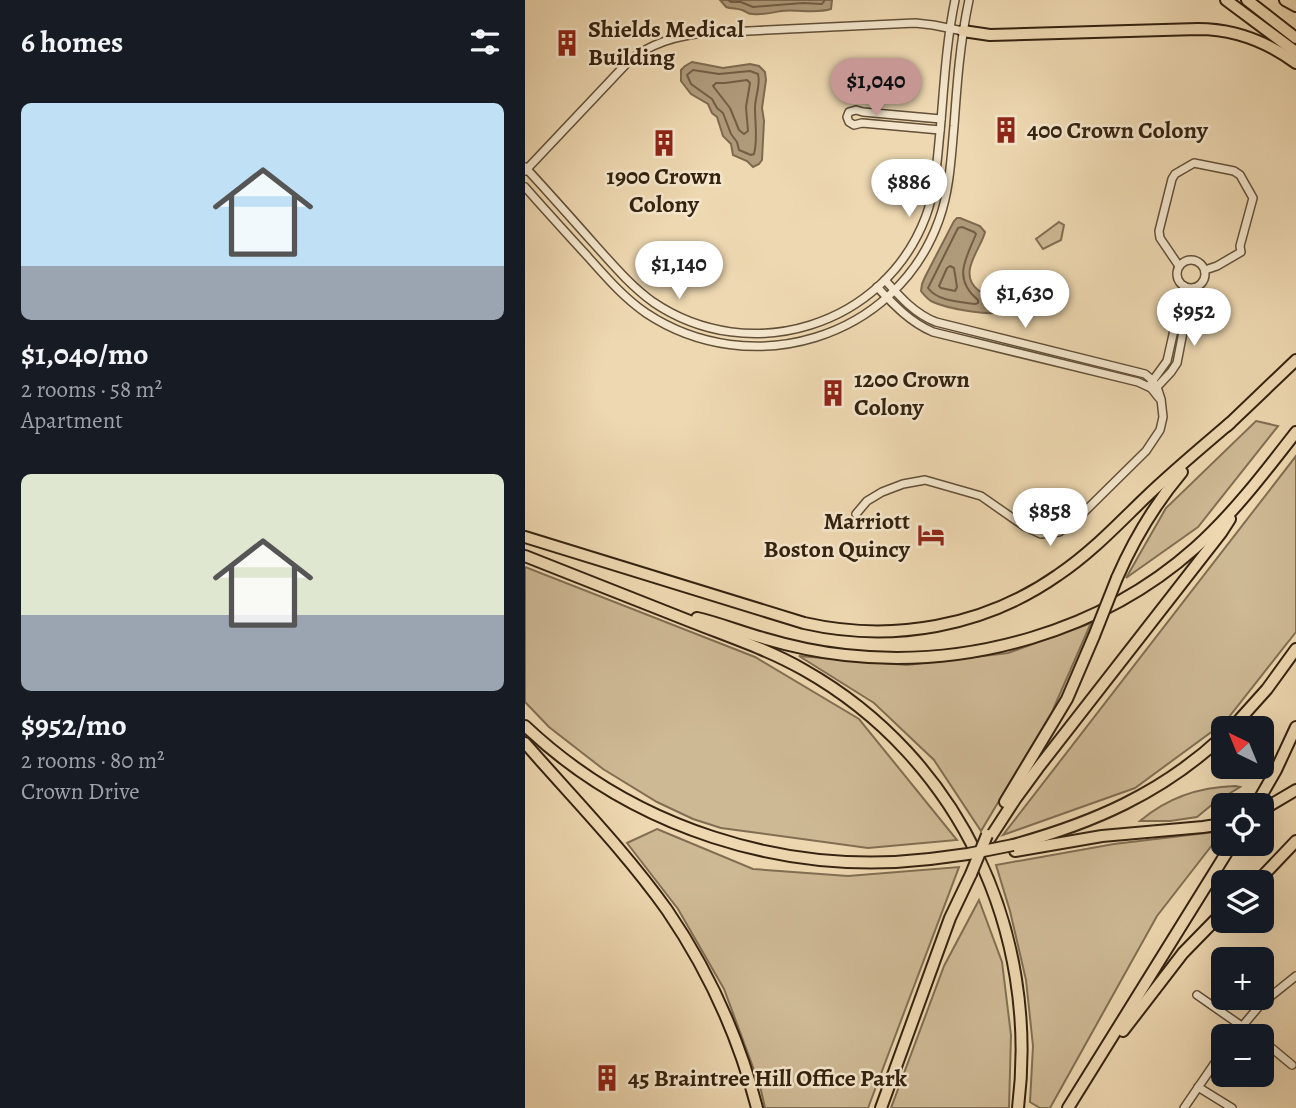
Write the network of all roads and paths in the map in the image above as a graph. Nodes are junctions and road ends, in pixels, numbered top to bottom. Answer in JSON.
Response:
{"nodes":[{"id":1,"x":955,"y":0,"type":"edge"},
{"id":2,"x":969,"y":0,"type":"edge"},
{"id":3,"x":1226,"y":0,"type":"edge"},
{"id":4,"x":1247,"y":0,"type":"edge"},
{"id":5,"x":1287,"y":0,"type":"edge"},
{"id":6,"x":1296,"y":6,"type":"edge"},
{"id":7,"x":950,"y":29,"type":"junction"},
{"id":8,"x":963,"y":32,"type":"junction"},
{"id":9,"x":1296,"y":38,"type":"edge"},
{"id":10,"x":1296,"y":52,"type":"edge"},
{"id":11,"x":1296,"y":63,"type":"edge"},
{"id":12,"x":858,"y":110,"type":"junction"},
{"id":13,"x":941,"y":119,"type":"junction"},
{"id":14,"x":857,"y":124,"type":"junction"},
{"id":15,"x":940,"y":130,"type":"junction"},
{"id":16,"x":526,"y":169,"type":"edge"},
{"id":17,"x":525,"y":187,"type":"edge"},
{"id":18,"x":1179,"y":266,"type":"junction"},
{"id":19,"x":1205,"y":270,"type":"junction"},
{"id":20,"x":885,"y":280,"type":"junction"},
{"id":21,"x":1184,"y":286,"type":"junction"},
{"id":22,"x":877,"y":287,"type":"junction"},
{"id":23,"x":1194,"y":288,"type":"junction"},
{"id":24,"x":894,"y":290,"type":"junction"},
{"id":25,"x":886,"y":297,"type":"junction"},
{"id":26,"x":1296,"y":358,"type":"edge"},
{"id":27,"x":1153,"y":386,"type":"junction"},
{"id":28,"x":1230,"y":423,"type":"junction"},
{"id":29,"x":1296,"y":432,"type":"edge"},
{"id":30,"x":1247,"y":493,"type":"junction"},
{"id":31,"x":856,"y":514,"type":"dead end"},
{"id":32,"x":525,"y":537,"type":"edge"},
{"id":33,"x":525,"y":556,"type":"edge"},
{"id":34,"x":667,"y":612,"type":"junction"},
{"id":35,"x":1296,"y":649,"type":"edge"},
{"id":36,"x":1243,"y":716,"type":"edge"},
{"id":37,"x":525,"y":726,"type":"edge"},
{"id":38,"x":1296,"y":727,"type":"edge"},
{"id":39,"x":525,"y":743,"type":"edge"},
{"id":40,"x":1211,"y":746,"type":"edge"},
{"id":41,"x":1296,"y":790,"type":"edge"},
{"id":42,"x":1263,"y":793,"type":"edge"},
{"id":43,"x":1274,"y":803,"type":"edge"},
{"id":44,"x":1211,"y":826,"type":"edge"},
{"id":45,"x":988,"y":837,"type":"junction"},
{"id":46,"x":1296,"y":841,"type":"edge"},
{"id":47,"x":1014,"y":848,"type":"junction"},
{"id":48,"x":1225,"y":856,"type":"edge"},
{"id":49,"x":1268,"y":870,"type":"edge"},
{"id":50,"x":1211,"y":923,"type":"edge"},
{"id":51,"x":1296,"y":976,"type":"edge"},
{"id":52,"x":1197,"y":995,"type":"dead end"},
{"id":53,"x":1239,"y":1024,"type":"edge"},
{"id":54,"x":1244,"y":1024,"type":"edge"},
{"id":55,"x":1274,"y":1050,"type":"edge"},
{"id":56,"x":1098,"y":1059,"type":"junction"},
{"id":57,"x":1292,"y":1065,"type":"dead end"},
{"id":58,"x":1211,"y":1068,"type":"edge"},
{"id":59,"x":1198,"y":1087,"type":"junction"},
{"id":60,"x":757,"y":1108,"type":"edge"},
{"id":61,"x":881,"y":1108,"type":"edge"},
{"id":62,"x":1018,"y":1108,"type":"edge"},
{"id":63,"x":1068,"y":1108,"type":"edge"},
{"id":64,"x":1184,"y":1108,"type":"edge"},
{"id":65,"x":1232,"y":1108,"type":"edge"}],
"edges":[{"from":1,"to":7,"type":"street"},
{"from":2,"to":8,"type":"street"},
{"from":3,"to":10,"type":"highway"},
{"from":4,"to":9,"type":"highway"},
{"from":5,"to":6,"type":"highway"},
{"from":7,"to":8,"type":"street"},
{"from":7,"to":13,"type":"street"},
{"from":7,"to":16,"type":"street"},
{"from":8,"to":11,"type":"highway"},
{"from":8,"to":24,"type":"street"},
{"from":12,"to":13,"type":"street"},
{"from":12,"to":14,"type":"street"},
{"from":12,"to":14,"type":"street"},
{"from":13,"to":15,"type":"street"},
{"from":14,"to":15,"type":"street"},
{"from":15,"to":20,"type":"street"},
{"from":16,"to":22,"type":"street"},
{"from":17,"to":25,"type":"street"},
{"from":18,"to":19,"type":"street"},
{"from":18,"to":19,"type":"street"},
{"from":18,"to":21,"type":"street"},
{"from":19,"to":23,"type":"street"},
{"from":20,"to":22,"type":"street"},
{"from":20,"to":24,"type":"street"},
{"from":21,"to":23,"type":"street"},
{"from":21,"to":27,"type":"street"},
{"from":22,"to":25,"type":"street"},
{"from":23,"to":27,"type":"street"},
{"from":24,"to":25,"type":"street"},
{"from":24,"to":27,"type":"street"},
{"from":25,"to":27,"type":"street"},
{"from":26,"to":28,"type":"highway"},
{"from":27,"to":31,"type":"street"},
{"from":28,"to":32,"type":"highway"},
{"from":28,"to":45,"type":"highway","bridge":true},
{"from":29,"to":30,"type":"highway"},
{"from":30,"to":34,"type":"highway"},
{"from":30,"to":45,"type":"highway"},
{"from":33,"to":34,"type":"highway"},
{"from":34,"to":62,"type":"highway"},
{"from":35,"to":36,"type":"highway"},
{"from":37,"to":47,"type":"highway","bridge":true},
{"from":38,"to":42,"type":"highway"},
{"from":39,"to":60,"type":"highway"},
{"from":40,"to":47,"type":"highway"},
{"from":41,"to":43,"type":"highway"},
{"from":44,"to":47,"type":"highway"},
{"from":45,"to":61,"type":"highway","bridge":true},
{"from":46,"to":49,"type":"highway"},
{"from":48,"to":56,"type":"highway"},
{"from":50,"to":56,"type":"highway"},
{"from":51,"to":54,"type":"street"},
{"from":52,"to":53,"type":"street"},
{"from":55,"to":57,"type":"street"},
{"from":56,"to":63,"type":"highway"},
{"from":58,"to":59,"type":"street"},
{"from":59,"to":64,"type":"street"},
{"from":59,"to":65,"type":"street"}]}
